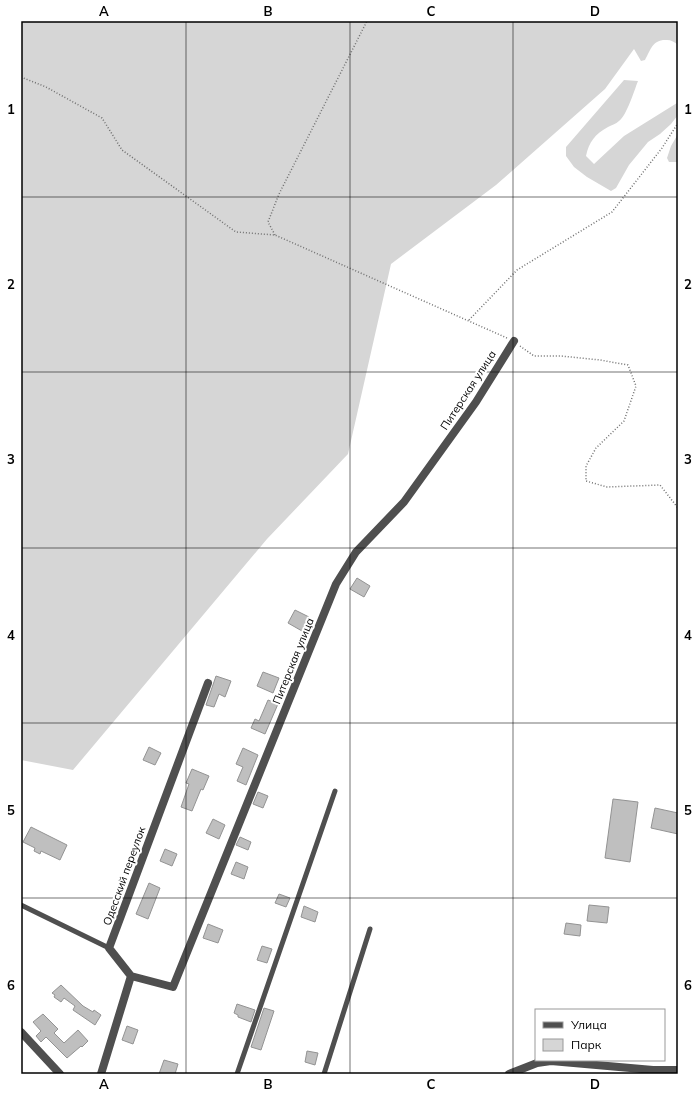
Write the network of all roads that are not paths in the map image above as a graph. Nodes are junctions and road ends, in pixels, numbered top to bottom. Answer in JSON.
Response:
{"nodes":[{"id":1,"x":514,"y":341,"type":"road end"},
{"id":2,"x":208,"y":683,"type":"dead end"},
{"id":3,"x":335,"y":791,"type":"dead end"},
{"id":4,"x":21,"y":905,"type":"edge"},
{"id":5,"x":370,"y":929,"type":"dead end"},
{"id":6,"x":109,"y":948,"type":"junction"},
{"id":7,"x":131,"y":976,"type":"junction"},
{"id":8,"x":21,"y":1032,"type":"edge"},
{"id":9,"x":678,"y":1069,"type":"edge"},
{"id":10,"x":60,"y":1074,"type":"edge"},
{"id":11,"x":101,"y":1074,"type":"edge"},
{"id":12,"x":237,"y":1074,"type":"edge"},
{"id":13,"x":324,"y":1074,"type":"edge"},
{"id":14,"x":509,"y":1074,"type":"edge"},
{"id":15,"x":677,"y":1074,"type":"edge"}],
"edges":[{"from":1,"to":7,"type":"street","name":"Питерская улица"},
{"from":2,"to":6,"type":"street","name":"Одесский переулок"},
{"from":3,"to":12,"type":"lane"},
{"from":4,"to":6,"type":"lane"},
{"from":5,"to":13,"type":"lane"},
{"from":6,"to":7,"type":"street"},
{"from":7,"to":11,"type":"street"},
{"from":8,"to":10,"type":"street"},
{"from":9,"to":14,"type":"street"},
{"from":9,"to":15,"type":"street"}]}
